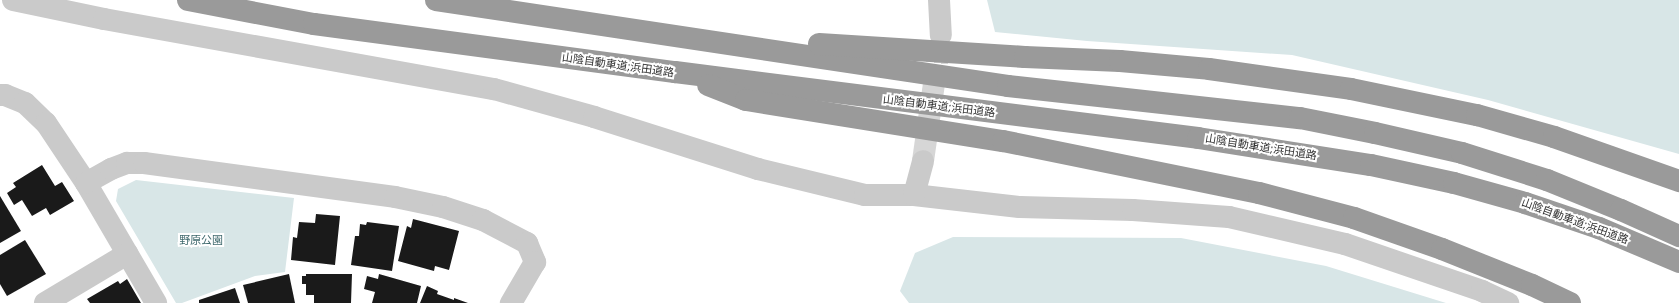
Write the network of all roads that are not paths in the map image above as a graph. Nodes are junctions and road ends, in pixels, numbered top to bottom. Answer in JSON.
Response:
{"nodes":[{"id":1,"x":13,"y":0,"type":"edge"},
{"id":2,"x":188,"y":0,"type":"edge"},
{"id":3,"x":436,"y":0,"type":"edge"},
{"id":4,"x":939,"y":0,"type":"edge"},
{"id":5,"x":563,"y":20,"type":"junction"},
{"id":6,"x":941,"y":35,"type":"tunnel mouth"},
{"id":7,"x":675,"y":72,"type":"junction"},
{"id":8,"x":0,"y":95,"type":"edge"},
{"id":9,"x":922,"y":161,"type":"tunnel mouth"},
{"id":10,"x":1679,"y":181,"type":"edge"},
{"id":11,"x":86,"y":183,"type":"junction"},
{"id":12,"x":914,"y":195,"type":"junction"},
{"id":13,"x":1679,"y":236,"type":"edge"},
{"id":14,"x":127,"y":254,"type":"junction"},
{"id":15,"x":1679,"y":262,"type":"edge"},
{"id":16,"x":45,"y":303,"type":"edge"},
{"id":17,"x":156,"y":303,"type":"edge"},
{"id":18,"x":511,"y":303,"type":"edge"},
{"id":19,"x":1508,"y":303,"type":"edge"},
{"id":20,"x":1570,"y":303,"type":"edge"}],
"edges":[{"from":1,"to":12,"type":"street"},
{"from":2,"to":7,"type":"highway","name":"山陰自動車道;浜田道路"},
{"from":3,"to":5,"type":"highway"},
{"from":4,"to":6,"type":"street"},
{"from":5,"to":10,"type":"highway"},
{"from":5,"to":13,"type":"highway"},
{"from":7,"to":15,"type":"highway","name":"山陰自動車道;浜田道路"},
{"from":7,"to":20,"type":"highway"},
{"from":8,"to":11,"type":"street"},
{"from":9,"to":12,"type":"street"},
{"from":11,"to":14,"type":"street"},
{"from":11,"to":18,"type":"street"},
{"from":12,"to":19,"type":"street"},
{"from":14,"to":16,"type":"street"},
{"from":14,"to":17,"type":"street"}]}
